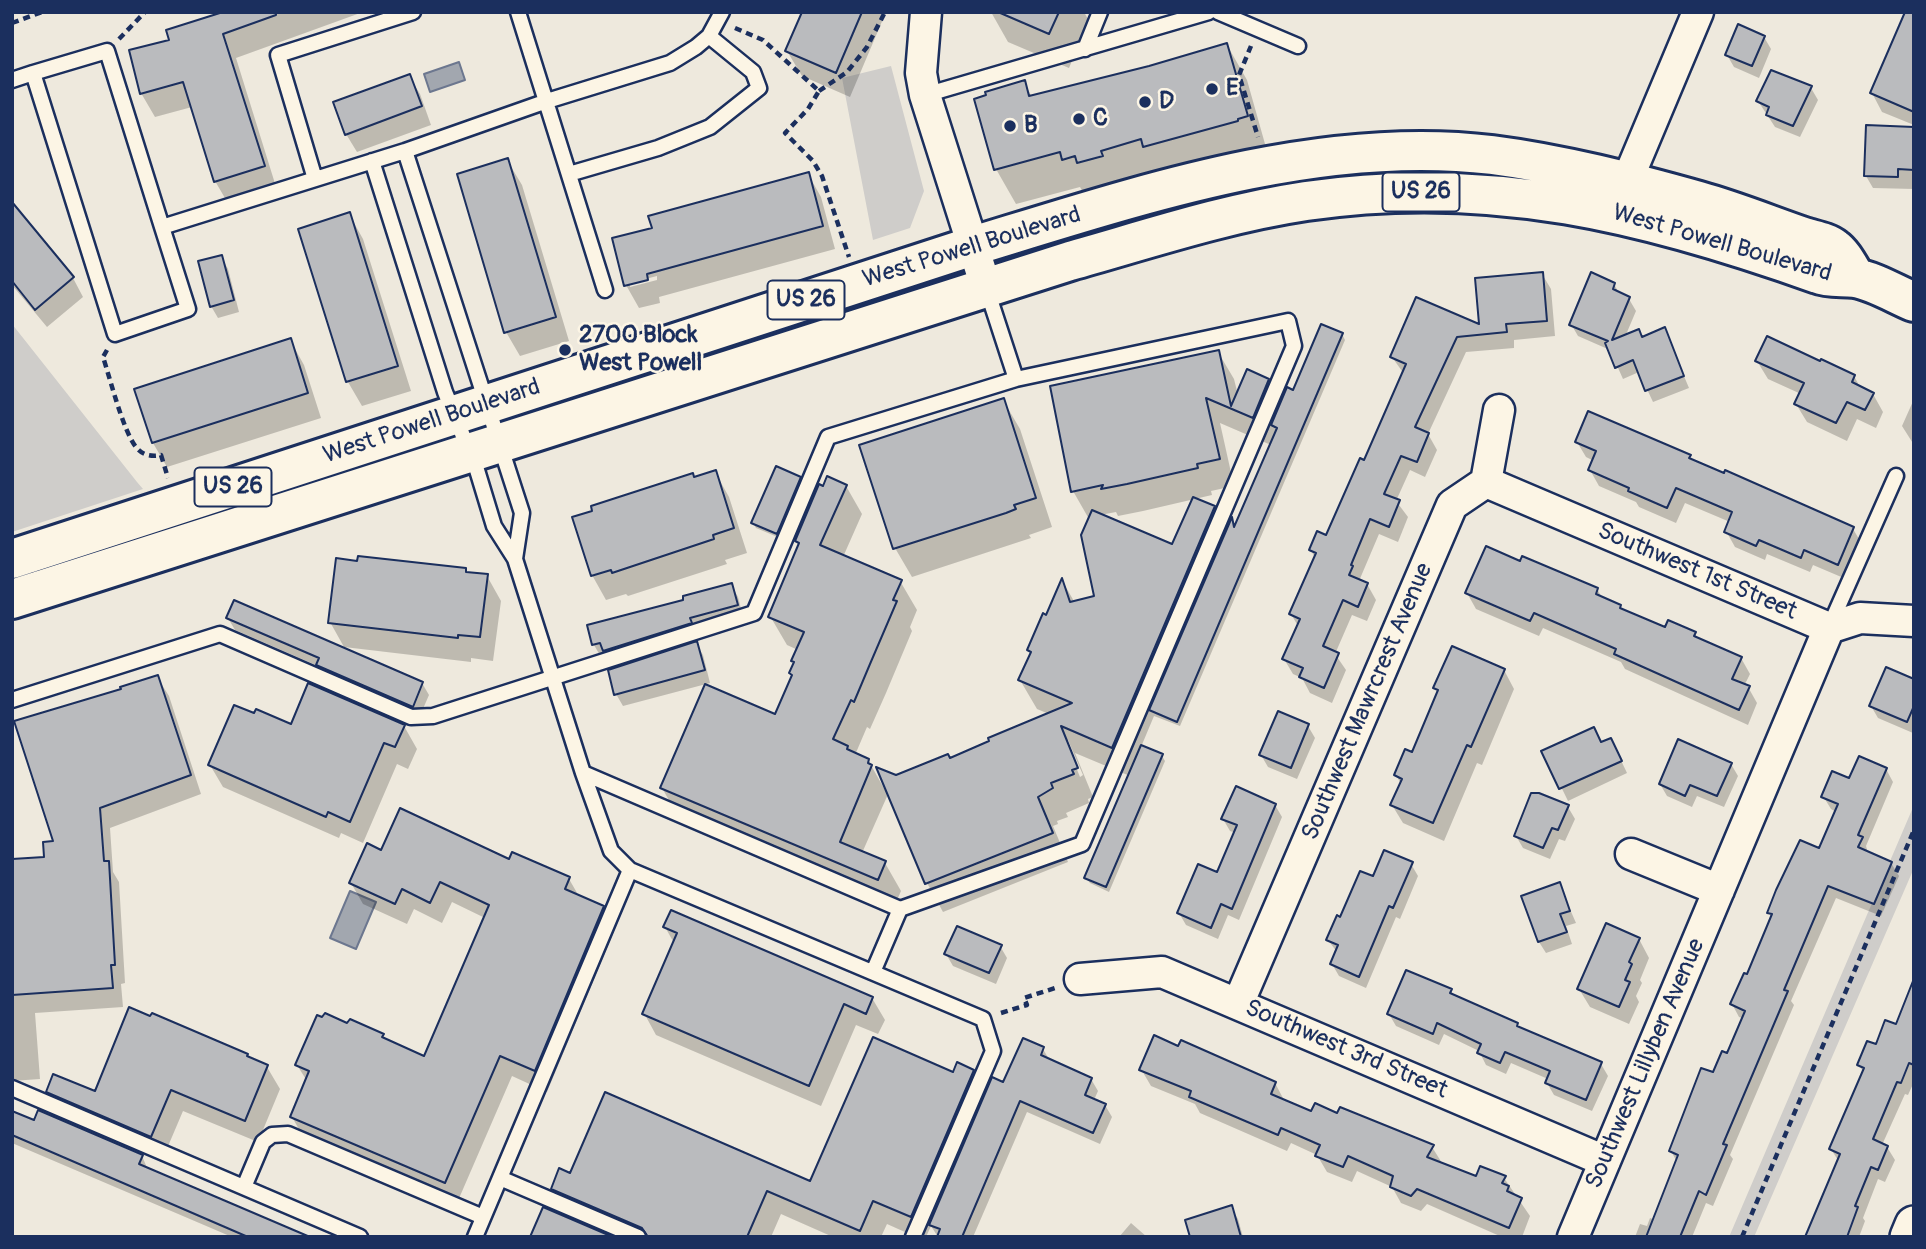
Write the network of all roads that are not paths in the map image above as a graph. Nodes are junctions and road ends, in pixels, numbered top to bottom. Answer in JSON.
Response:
{"nodes":[{"id":1,"x":413,"y":12,"type":"edge"},
{"id":2,"x":518,"y":12,"type":"edge"},
{"id":3,"x":926,"y":12,"type":"edge"},
{"id":4,"x":1100,"y":12,"type":"edge"},
{"id":5,"x":1209,"y":12,"type":"edge"},
{"id":6,"x":1218,"y":12,"type":"edge"},
{"id":7,"x":1698,"y":12,"type":"edge"},
{"id":8,"x":720,"y":16,"type":"edge"},
{"id":9,"x":709,"y":36,"type":"junction"},
{"id":10,"x":1298,"y":46,"type":"dead end"},
{"id":11,"x":1085,"y":49,"type":"junction"},
{"id":12,"x":33,"y":73,"type":"junction"},
{"id":13,"x":12,"y":80,"type":"edge"},
{"id":14,"x":925,"y":95,"type":"junction"},
{"id":15,"x":547,"y":101,"type":"junction"},
{"id":16,"x":405,"y":151,"type":"junction"},
{"id":17,"x":372,"y":161,"type":"junction"},
{"id":18,"x":569,"y":174,"type":"junction"},
{"id":19,"x":315,"y":179,"type":"junction"},
{"id":20,"x":1628,"y":181,"type":"junction"},
{"id":21,"x":162,"y":227,"type":"junction"},
{"id":22,"x":973,"y":246,"type":"junction"},
{"id":23,"x":1856,"y":278,"type":"junction"},
{"id":24,"x":986,"y":287,"type":"junction"},
{"id":25,"x":605,"y":290,"type":"dead end"},
{"id":26,"x":1914,"y":302,"type":"edge"},
{"id":27,"x":1016,"y":379,"type":"junction"},
{"id":28,"x":470,"y":410,"type":"junction"},
{"id":29,"x":1499,"y":410,"type":"dead end"},
{"id":30,"x":485,"y":448,"type":"junction"},
{"id":31,"x":1896,"y":476,"type":"dead end"},
{"id":32,"x":1486,"y":482,"type":"junction"},
{"id":33,"x":12,"y":559,"type":"edge"},
{"id":34,"x":515,"y":559,"type":"junction"},
{"id":35,"x":12,"y":599,"type":"edge"},
{"id":36,"x":1914,"y":621,"type":"edge"},
{"id":37,"x":1829,"y":628,"type":"junction"},
{"id":38,"x":553,"y":677,"type":"junction"},
{"id":39,"x":12,"y":700,"type":"edge"},
{"id":40,"x":583,"y":773,"type":"junction"},
{"id":41,"x":1631,"y":853,"type":"dead end"},
{"id":42,"x":631,"y":870,"type":"junction"},
{"id":43,"x":1719,"y":891,"type":"junction"},
{"id":44,"x":900,"y":909,"type":"junction"},
{"id":45,"x":873,"y":972,"type":"junction"},
{"id":46,"x":1080,"y":979,"type":"road end"},
{"id":47,"x":1238,"y":1004,"type":"junction"},
{"id":48,"x":12,"y":1088,"type":"edge"},
{"id":49,"x":1605,"y":1161,"type":"junction"},
{"id":50,"x":500,"y":1178,"type":"junction"},
{"id":51,"x":244,"y":1187,"type":"junction"},
{"id":52,"x":483,"y":1217,"type":"junction"},
{"id":53,"x":1914,"y":1225,"type":"edge"},
{"id":54,"x":360,"y":1237,"type":"edge"},
{"id":55,"x":475,"y":1237,"type":"edge"},
{"id":56,"x":638,"y":1237,"type":"edge"},
{"id":57,"x":913,"y":1237,"type":"edge"},
{"id":58,"x":1573,"y":1237,"type":"edge"},
{"id":59,"x":1909,"y":1237,"type":"edge"}],
"edges":[{"from":1,"to":19,"type":"lane"},
{"from":2,"to":15,"type":"lane"},
{"from":3,"to":14,"type":"street"},
{"from":4,"to":11,"type":"lane"},
{"from":5,"to":11,"type":"lane"},
{"from":6,"to":10,"type":"lane"},
{"from":7,"to":20,"type":"street"},
{"from":8,"to":9,"type":"lane"},
{"from":9,"to":15,"type":"lane"},
{"from":9,"to":18,"type":"lane"},
{"from":11,"to":14,"type":"lane"},
{"from":12,"to":13,"type":"lane"},
{"from":12,"to":21,"type":"lane"},
{"from":12,"to":21,"type":"lane"},
{"from":14,"to":22,"type":"street"},
{"from":15,"to":16,"type":"lane"},
{"from":15,"to":18,"type":"lane"},
{"from":16,"to":17,"type":"lane"},
{"from":16,"to":28,"type":"lane"},
{"from":17,"to":19,"type":"lane"},
{"from":17,"to":28,"type":"lane"},
{"from":18,"to":25,"type":"lane"},
{"from":19,"to":21,"type":"lane"},
{"from":20,"to":22,"type":"main road","name":"West Powell Boulevard","number":"US 26"},
{"from":20,"to":23,"type":"main road","name":"West Powell Boulevard","number":"US 26"},
{"from":22,"to":24,"type":"street"},
{"from":22,"to":28,"type":"main road","name":"West Powell Boulevard","number":"US 26"},
{"from":23,"to":24,"type":"main road","name":"West Powell Boulevard","number":"US 26"},
{"from":23,"to":26,"type":"main road","name":"West Powell Boulevard","number":"US 26"},
{"from":24,"to":27,"type":"lane"},
{"from":24,"to":30,"type":"main road","name":"West Powell Boulevard","number":"US 26"},
{"from":27,"to":38,"type":"lane"},
{"from":27,"to":44,"type":"lane"},
{"from":28,"to":30,"type":"lane"},
{"from":28,"to":30,"type":"lane"},
{"from":28,"to":33,"type":"main road","name":"West Powell Boulevard","number":"US 26"},
{"from":29,"to":32,"type":"street"},
{"from":30,"to":34,"type":"lane"},
{"from":30,"to":34,"type":"lane"},
{"from":30,"to":35,"type":"main road","name":"West Powell Boulevard","number":"US 26"},
{"from":31,"to":37,"type":"lane"},
{"from":32,"to":37,"type":"street","name":"Southwest 1st Street"},
{"from":32,"to":47,"type":"street","name":"Southwest Mawrcrest Avenue"},
{"from":34,"to":38,"type":"lane"},
{"from":36,"to":37,"type":"street","name":"Southwest 1st Street"},
{"from":37,"to":43,"type":"street","name":"Southwest Lillyben Avenue"},
{"from":38,"to":39,"type":"lane"},
{"from":38,"to":40,"type":"lane"},
{"from":40,"to":42,"type":"lane"},
{"from":40,"to":44,"type":"lane"},
{"from":41,"to":43,"type":"street"},
{"from":42,"to":45,"type":"lane"},
{"from":42,"to":50,"type":"lane"},
{"from":43,"to":49,"type":"street","name":"Southwest Lillyben Avenue"},
{"from":44,"to":45,"type":"lane"},
{"from":45,"to":57,"type":"lane"},
{"from":46,"to":47,"type":"street","name":"Southwest 3rd Street"},
{"from":47,"to":49,"type":"street","name":"Southwest 3rd Street"},
{"from":48,"to":51,"type":"lane"},
{"from":49,"to":58,"type":"street","name":"Southwest Lillyben Avenue"},
{"from":50,"to":52,"type":"lane"},
{"from":50,"to":56,"type":"lane"},
{"from":51,"to":52,"type":"lane"},
{"from":51,"to":54,"type":"lane"},
{"from":52,"to":55,"type":"lane"},
{"from":53,"to":59,"type":"street"}]}
